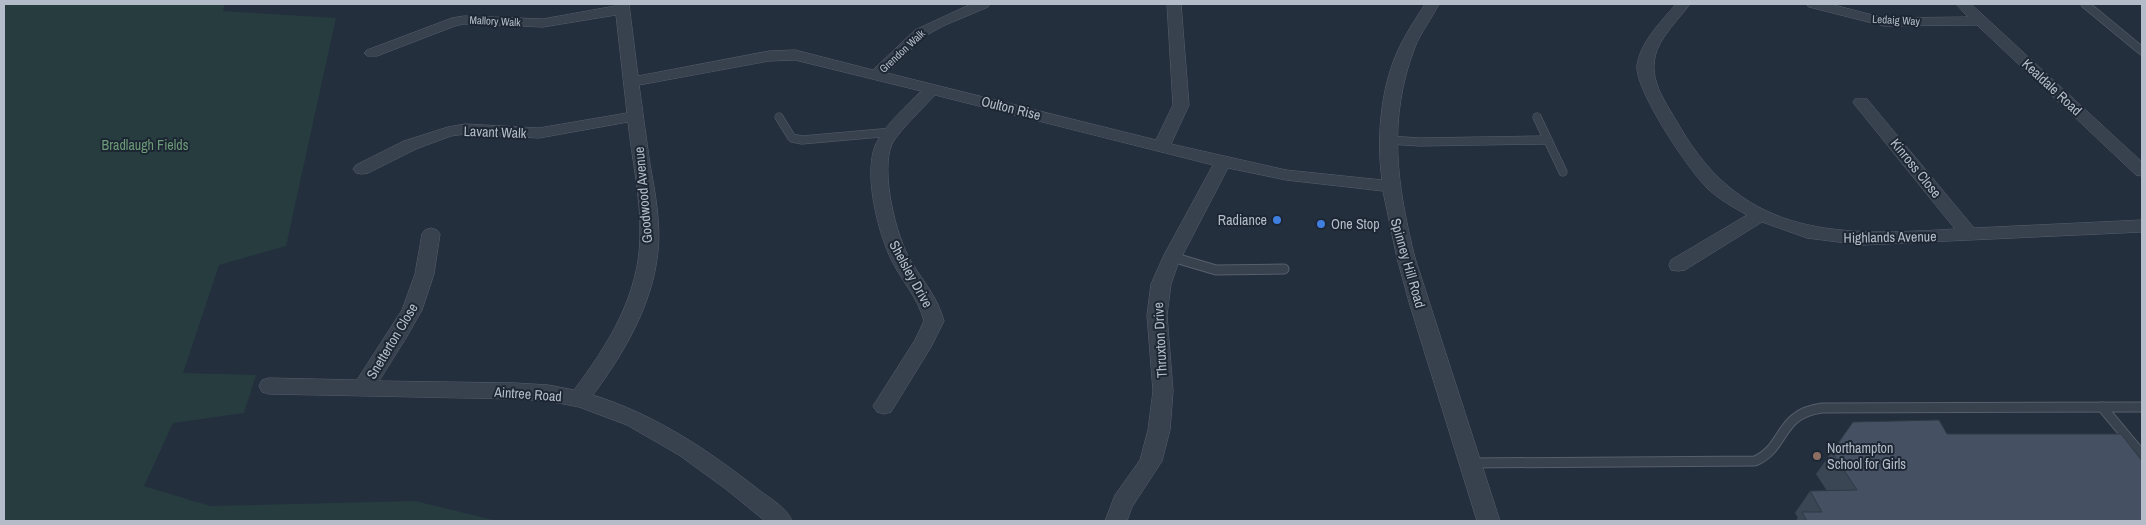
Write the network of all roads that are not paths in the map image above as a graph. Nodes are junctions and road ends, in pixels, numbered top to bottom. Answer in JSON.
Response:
{"nodes":[{"id":1,"x":983,"y":4,"type":"edge"},
{"id":2,"x":1174,"y":4,"type":"edge"},
{"id":3,"x":1432,"y":4,"type":"edge"},
{"id":4,"x":1683,"y":4,"type":"edge"},
{"id":5,"x":1814,"y":4,"type":"edge"},
{"id":6,"x":1963,"y":4,"type":"edge"},
{"id":7,"x":2085,"y":4,"type":"edge"},
{"id":8,"x":623,"y":7,"type":"edge"},
{"id":9,"x":1980,"y":21,"type":"junction"},
{"id":10,"x":2142,"y":51,"type":"edge"},
{"id":11,"x":372,"y":53,"type":"dead end"},
{"id":12,"x":877,"y":74,"type":"junction"},
{"id":13,"x":632,"y":82,"type":"junction"},
{"id":14,"x":932,"y":88,"type":"junction"},
{"id":15,"x":1862,"y":102,"type":"dead end"},
{"id":16,"x":635,"y":116,"type":"junction"},
{"id":17,"x":779,"y":117,"type":"dead end"},
{"id":18,"x":1537,"y":117,"type":"dead end"},
{"id":19,"x":892,"y":132,"type":"junction"},
{"id":20,"x":1388,"y":140,"type":"junction"},
{"id":21,"x":1548,"y":140,"type":"junction"},
{"id":22,"x":1161,"y":147,"type":"junction"},
{"id":23,"x":1223,"y":162,"type":"junction"},
{"id":24,"x":362,"y":169,"type":"dead end"},
{"id":25,"x":2142,"y":171,"type":"edge"},
{"id":26,"x":1563,"y":172,"type":"dead end"},
{"id":27,"x":1390,"y":186,"type":"junction"},
{"id":28,"x":1761,"y":215,"type":"junction"},
{"id":29,"x":2142,"y":226,"type":"edge"},
{"id":30,"x":431,"y":234,"type":"dead end"},
{"id":31,"x":1970,"y":235,"type":"junction"},
{"id":32,"x":1172,"y":257,"type":"junction"},
{"id":33,"x":1678,"y":265,"type":"dead end"},
{"id":34,"x":1284,"y":269,"type":"dead end"},
{"id":35,"x":269,"y":386,"type":"dead end"},
{"id":36,"x":363,"y":388,"type":"junction"},
{"id":37,"x":580,"y":399,"type":"junction"},
{"id":38,"x":884,"y":406,"type":"dead end"},
{"id":39,"x":2102,"y":407,"type":"junction"},
{"id":40,"x":2142,"y":407,"type":"edge"},
{"id":41,"x":2142,"y":455,"type":"edge"},
{"id":42,"x":1470,"y":463,"type":"junction"},
{"id":43,"x":781,"y":521,"type":"edge"},
{"id":44,"x":1116,"y":521,"type":"edge"},
{"id":45,"x":1489,"y":521,"type":"edge"}],
"edges":[{"from":1,"to":12,"type":"street","name":"Grendon Walk"},
{"from":2,"to":22,"type":"street"},
{"from":3,"to":20,"type":"street","name":"Spinney Hill Road"},
{"from":4,"to":28,"type":"street","name":"Highlands Avenue"},
{"from":5,"to":9,"type":"street","name":"Ledaig Way"},
{"from":6,"to":9,"type":"street","name":"Kealdale Road"},
{"from":7,"to":10,"type":"lane"},
{"from":8,"to":11,"type":"street","name":"Mallory Walk"},
{"from":8,"to":13,"type":"street","name":"Goodwood Avenue"},
{"from":9,"to":25,"type":"street","name":"Kealdale Road"},
{"from":12,"to":13,"type":"street","name":"Oulton Rise"},
{"from":12,"to":14,"type":"street","name":"Oulton Rise"},
{"from":13,"to":16,"type":"street","name":"Goodwood Avenue"},
{"from":14,"to":19,"type":"street","name":"Shelsley Drive"},
{"from":14,"to":22,"type":"street","name":"Oulton Rise"},
{"from":15,"to":31,"type":"street","name":"Kinross Close"},
{"from":16,"to":24,"type":"street","name":"Lavant Walk"},
{"from":16,"to":37,"type":"street","name":"Goodwood Avenue"},
{"from":17,"to":19,"type":"lane"},
{"from":18,"to":21,"type":"lane"},
{"from":19,"to":38,"type":"street","name":"Shelsley Drive"},
{"from":20,"to":21,"type":"lane"},
{"from":20,"to":27,"type":"street","name":"Spinney Hill Road"},
{"from":21,"to":26,"type":"lane"},
{"from":22,"to":23,"type":"street","name":"Oulton Rise"},
{"from":23,"to":27,"type":"street","name":"Oulton Rise"},
{"from":23,"to":32,"type":"street","name":"Thruxton Drive"},
{"from":27,"to":42,"type":"street","name":"Spinney Hill Road"},
{"from":28,"to":31,"type":"street","name":"Highlands Avenue"},
{"from":28,"to":33,"type":"street"},
{"from":29,"to":31,"type":"street","name":"Highlands Avenue"},
{"from":30,"to":36,"type":"street","name":"Snetterton Close"},
{"from":32,"to":34,"type":"lane"},
{"from":32,"to":44,"type":"street","name":"Thruxton Drive"},
{"from":35,"to":36,"type":"street","name":"Aintree Road"},
{"from":36,"to":37,"type":"street","name":"Aintree Road"},
{"from":37,"to":43,"type":"street","name":"Aintree Road"},
{"from":39,"to":40,"type":"lane"},
{"from":39,"to":41,"type":"lane"},
{"from":39,"to":42,"type":"lane"},
{"from":42,"to":45,"type":"street","name":"Spinney Hill Road"}]}
